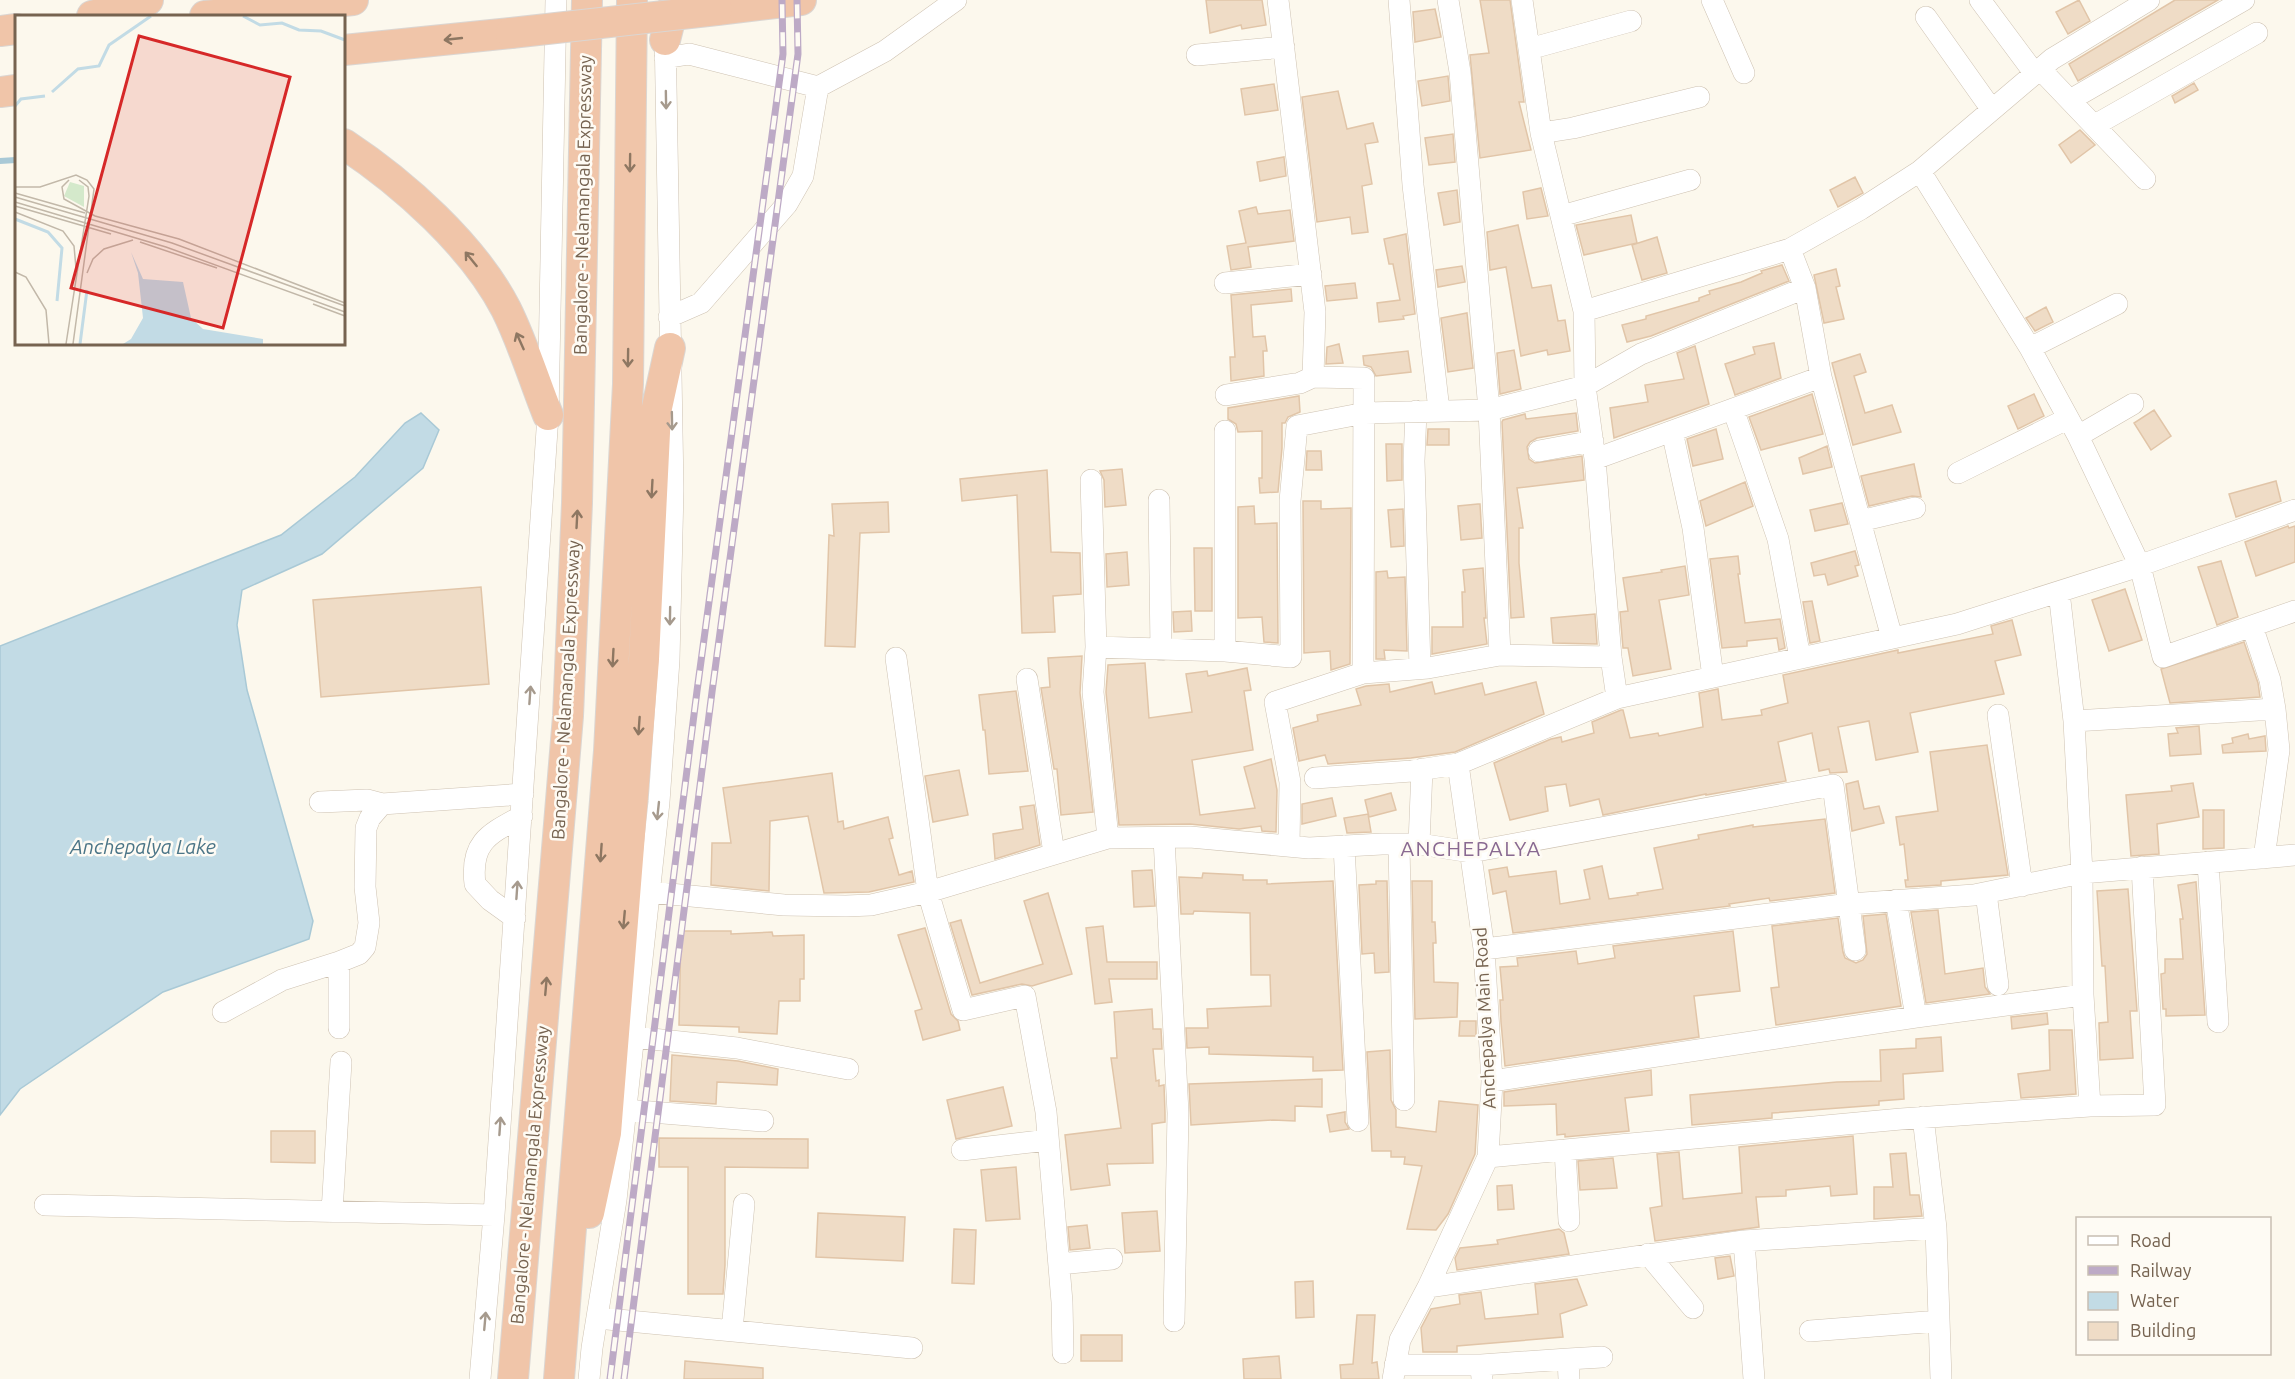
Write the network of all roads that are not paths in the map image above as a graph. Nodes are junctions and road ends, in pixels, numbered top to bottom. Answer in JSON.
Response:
{"nodes":[{"id":1,"x":147,"y":0,"type":"edge"},
{"id":2,"x":353,"y":0,"type":"edge"},
{"id":3,"x":556,"y":0,"type":"edge"},
{"id":4,"x":586,"y":0,"type":"edge"},
{"id":5,"x":632,"y":0,"type":"edge"},
{"id":6,"x":666,"y":0,"type":"edge"},
{"id":7,"x":675,"y":0,"type":"edge"},
{"id":8,"x":801,"y":0,"type":"edge"},
{"id":9,"x":956,"y":0,"type":"edge"},
{"id":10,"x":1278,"y":0,"type":"edge"},
{"id":11,"x":1399,"y":0,"type":"edge"},
{"id":12,"x":1448,"y":0,"type":"edge"},
{"id":13,"x":1522,"y":0,"type":"edge"},
{"id":14,"x":1712,"y":0,"type":"edge"},
{"id":15,"x":1980,"y":0,"type":"edge"},
{"id":16,"x":2149,"y":0,"type":"edge"},
{"id":17,"x":2244,"y":0,"type":"edge"},
{"id":18,"x":95,"y":15,"type":"edge"},
{"id":19,"x":214,"y":15,"type":"edge"},
{"id":20,"x":1926,"y":17,"type":"dead end"},
{"id":21,"x":1631,"y":21,"type":"dead end"},
{"id":22,"x":15,"y":29,"type":"edge"},
{"id":23,"x":0,"y":30,"type":"edge"},
{"id":24,"x":2257,"y":33,"type":"dead end"},
{"id":25,"x":1284,"y":47,"type":"junction"},
{"id":26,"x":665,"y":49,"type":"junction"},
{"id":27,"x":1529,"y":49,"type":"junction"},
{"id":28,"x":345,"y":50,"type":"edge"},
{"id":29,"x":1197,"y":55,"type":"dead end"},
{"id":30,"x":2037,"y":71,"type":"junction"},
{"id":31,"x":1744,"y":73,"type":"dead end"},
{"id":32,"x":818,"y":87,"type":"junction"},
{"id":33,"x":15,"y":90,"type":"edge"},
{"id":34,"x":0,"y":92,"type":"edge"},
{"id":35,"x":1699,"y":97,"type":"dead end"},
{"id":36,"x":2070,"y":100,"type":"junction"},
{"id":37,"x":1992,"y":110,"type":"junction"},
{"id":38,"x":2095,"y":125,"type":"junction"},
{"id":39,"x":1541,"y":133,"type":"junction"},
{"id":40,"x":345,"y":145,"type":"edge"},
{"id":41,"x":1920,"y":171,"type":"junction"},
{"id":42,"x":2145,"y":178,"type":"dead end"},
{"id":43,"x":1690,"y":180,"type":"dead end"},
{"id":44,"x":1561,"y":216,"type":"junction"},
{"id":45,"x":1790,"y":249,"type":"junction"},
{"id":46,"x":1311,"y":274,"type":"junction"},
{"id":47,"x":1225,"y":284,"type":"dead end"},
{"id":48,"x":1805,"y":288,"type":"junction"},
{"id":49,"x":2117,"y":304,"type":"dead end"},
{"id":50,"x":1584,"y":311,"type":"junction"},
{"id":51,"x":669,"y":317,"type":"junction"},
{"id":52,"x":670,"y":348,"type":"junction"},
{"id":53,"x":2030,"y":348,"type":"junction"},
{"id":54,"x":1821,"y":376,"type":"junction"},
{"id":55,"x":1313,"y":377,"type":"junction"},
{"id":56,"x":1585,"y":386,"type":"junction"},
{"id":57,"x":1226,"y":395,"type":"dead end"},
{"id":58,"x":2133,"y":404,"type":"dead end"},
{"id":59,"x":1439,"y":410,"type":"junction"},
{"id":60,"x":1489,"y":410,"type":"junction"},
{"id":61,"x":1733,"y":410,"type":"junction"},
{"id":62,"x":1416,"y":411,"type":"junction"},
{"id":63,"x":1365,"y":413,"type":"junction"},
{"id":64,"x":548,"y":415,"type":"junction"},
{"id":65,"x":2072,"y":427,"type":"junction"},
{"id":66,"x":1225,"y":431,"type":"dead end"},
{"id":67,"x":1672,"y":431,"type":"junction"},
{"id":68,"x":1594,"y":450,"type":"junction"},
{"id":69,"x":1539,"y":451,"type":"dead end"},
{"id":70,"x":1958,"y":473,"type":"dead end"},
{"id":71,"x":1090,"y":480,"type":"dead end"},
{"id":72,"x":1159,"y":500,"type":"dead end"},
{"id":73,"x":1915,"y":508,"type":"dead end"},
{"id":74,"x":2295,"y":510,"type":"edge"},
{"id":75,"x":1860,"y":521,"type":"junction"},
{"id":76,"x":2140,"y":566,"type":"junction"},
{"id":77,"x":2058,"y":592,"type":"junction"},
{"id":78,"x":2295,"y":611,"type":"edge"},
{"id":79,"x":2252,"y":626,"type":"junction"},
{"id":80,"x":1892,"y":638,"type":"junction"},
{"id":81,"x":1096,"y":647,"type":"junction"},
{"id":82,"x":1161,"y":650,"type":"junction"},
{"id":83,"x":1225,"y":651,"type":"junction"},
{"id":84,"x":1500,"y":656,"type":"junction"},
{"id":85,"x":1611,"y":657,"type":"junction"},
{"id":86,"x":896,"y":658,"type":"dead end"},
{"id":87,"x":1800,"y":658,"type":"junction"},
{"id":88,"x":1420,"y":668,"type":"junction"},
{"id":89,"x":1363,"y":673,"type":"junction"},
{"id":90,"x":1713,"y":677,"type":"junction"},
{"id":91,"x":1027,"y":679,"type":"dead end"},
{"id":92,"x":1617,"y":698,"type":"junction"},
{"id":93,"x":2275,"y":709,"type":"junction"},
{"id":94,"x":1998,"y":715,"type":"dead end"},
{"id":95,"x":2074,"y":721,"type":"junction"},
{"id":96,"x":1458,"y":764,"type":"junction"},
{"id":97,"x":1422,"y":769,"type":"junction"},
{"id":98,"x":1315,"y":778,"type":"dead end"},
{"id":99,"x":523,"y":794,"type":"junction"},
{"id":100,"x":320,"y":802,"type":"dead end"},
{"id":101,"x":382,"y":804,"type":"junction"},
{"id":102,"x":522,"y":816,"type":"junction"},
{"id":103,"x":1108,"y":838,"type":"junction"},
{"id":104,"x":1164,"y":838,"type":"junction"},
{"id":105,"x":1409,"y":844,"type":"junction"},
{"id":106,"x":1289,"y":846,"type":"junction"},
{"id":107,"x":1344,"y":846,"type":"junction"},
{"id":108,"x":1471,"y":852,"type":"junction"},
{"id":109,"x":1054,"y":853,"type":"junction"},
{"id":110,"x":2295,"y":855,"type":"edge"},
{"id":111,"x":2264,"y":858,"type":"junction"},
{"id":112,"x":2208,"y":862,"type":"junction"},
{"id":113,"x":2142,"y":867,"type":"junction"},
{"id":114,"x":2082,"y":873,"type":"junction"},
{"id":115,"x":2022,"y":886,"type":"junction"},
{"id":116,"x":649,"y":892,"type":"junction"},
{"id":117,"x":928,"y":892,"type":"junction"},
{"id":118,"x":1986,"y":893,"type":"junction"},
{"id":119,"x":1896,"y":900,"type":"junction"},
{"id":120,"x":1850,"y":904,"type":"junction"},
{"id":121,"x":515,"y":918,"type":"junction"},
{"id":122,"x":1484,"y":949,"type":"junction"},
{"id":123,"x":1855,"y":950,"type":"dead end"},
{"id":124,"x":339,"y":962,"type":"junction"},
{"id":125,"x":1998,"y":985,"type":"dead end"},
{"id":126,"x":2083,"y":995,"type":"junction"},
{"id":127,"x":223,"y":1012,"type":"dead end"},
{"id":128,"x":1916,"y":1017,"type":"junction"},
{"id":129,"x":2218,"y":1022,"type":"dead end"},
{"id":130,"x":339,"y":1028,"type":"dead end"},
{"id":131,"x":633,"y":1037,"type":"junction"},
{"id":132,"x":341,"y":1062,"type":"dead end"},
{"id":133,"x":848,"y":1069,"type":"dead end"},
{"id":134,"x":1492,"y":1081,"type":"junction"},
{"id":135,"x":1404,"y":1100,"type":"dead end"},
{"id":136,"x":2090,"y":1106,"type":"junction"},
{"id":137,"x":626,"y":1110,"type":"junction"},
{"id":138,"x":1923,"y":1117,"type":"junction"},
{"id":139,"x":1358,"y":1120,"type":"dead end"},
{"id":140,"x":763,"y":1121,"type":"dead end"},
{"id":141,"x":1048,"y":1140,"type":"junction"},
{"id":142,"x":962,"y":1150,"type":"dead end"},
{"id":143,"x":1564,"y":1150,"type":"junction"},
{"id":144,"x":1488,"y":1158,"type":"junction"},
{"id":145,"x":744,"y":1204,"type":"dead end"},
{"id":146,"x":45,"y":1205,"type":"dead end"},
{"id":147,"x":332,"y":1212,"type":"junction"},
{"id":148,"x":494,"y":1215,"type":"junction"},
{"id":149,"x":1569,"y":1221,"type":"dead end"},
{"id":150,"x":1936,"y":1228,"type":"junction"},
{"id":151,"x":1744,"y":1242,"type":"junction"},
{"id":152,"x":1648,"y":1254,"type":"junction"},
{"id":153,"x":1112,"y":1259,"type":"dead end"},
{"id":154,"x":1059,"y":1264,"type":"junction"},
{"id":155,"x":1428,"y":1287,"type":"junction"},
{"id":156,"x":1693,"y":1308,"type":"dead end"},
{"id":157,"x":597,"y":1318,"type":"junction"},
{"id":158,"x":1174,"y":1321,"type":"dead end"},
{"id":159,"x":1939,"y":1321,"type":"junction"},
{"id":160,"x":732,"y":1330,"type":"junction"},
{"id":161,"x":564,"y":1331,"type":"junction"},
{"id":162,"x":1810,"y":1331,"type":"dead end"},
{"id":163,"x":912,"y":1348,"type":"dead end"},
{"id":164,"x":1063,"y":1353,"type":"dead end"},
{"id":165,"x":1602,"y":1357,"type":"dead end"},
{"id":166,"x":1569,"y":1369,"type":"edge"},
{"id":167,"x":1394,"y":1372,"type":"edge"},
{"id":168,"x":1482,"y":1372,"type":"edge"},
{"id":169,"x":480,"y":1379,"type":"edge"},
{"id":170,"x":513,"y":1379,"type":"edge"},
{"id":171,"x":559,"y":1379,"type":"edge"},
{"id":172,"x":589,"y":1379,"type":"edge"},
{"id":173,"x":1754,"y":1379,"type":"edge"},
{"id":174,"x":1941,"y":1379,"type":"edge"}],
"edges":[{"from":1,"to":18,"type":"highway"},
{"from":2,"to":19,"type":"highway"},
{"from":3,"to":64,"type":"street"},
{"from":170,"to":4,"type":"highway","name":"Bangalore - Nelamangala Expressway","one_way":true},
{"from":5,"to":161,"type":"highway","one_way":true},
{"from":6,"to":26,"type":"street"},
{"from":7,"to":26,"type":"highway"},
{"from":8,"to":28,"type":"highway","one_way":true,"bridge":true},
{"from":9,"to":32,"type":"street"},
{"from":10,"to":25,"type":"street"},
{"from":11,"to":59,"type":"street"},
{"from":12,"to":60,"type":"street"},
{"from":13,"to":27,"type":"street"},
{"from":14,"to":31,"type":"street"},
{"from":15,"to":30,"type":"street"},
{"from":16,"to":30,"type":"street"},
{"from":17,"to":36,"type":"street"},
{"from":20,"to":37,"type":"street"},
{"from":21,"to":27,"type":"street"},
{"from":22,"to":23,"type":"highway"},
{"from":24,"to":38,"type":"street"},
{"from":25,"to":29,"type":"street"},
{"from":25,"to":46,"type":"street"},
{"from":26,"to":32,"type":"street"},
{"from":26,"to":51,"type":"street","one_way":true},
{"from":27,"to":39,"type":"street"},
{"from":30,"to":36,"type":"street"},
{"from":30,"to":37,"type":"street"},
{"from":32,"to":51,"type":"street"},
{"from":33,"to":34,"type":"highway"},
{"from":35,"to":39,"type":"street"},
{"from":36,"to":38,"type":"street"},
{"from":37,"to":41,"type":"street"},
{"from":38,"to":42,"type":"street"},
{"from":39,"to":44,"type":"street"},
{"from":64,"to":40,"type":"highway","one_way":true},
{"from":41,"to":45,"type":"street"},
{"from":41,"to":53,"type":"street"},
{"from":43,"to":44,"type":"street"},
{"from":44,"to":50,"type":"street"},
{"from":45,"to":48,"type":"street"},
{"from":45,"to":50,"type":"street"},
{"from":46,"to":47,"type":"street"},
{"from":46,"to":55,"type":"street"},
{"from":48,"to":54,"type":"street"},
{"from":48,"to":56,"type":"street"},
{"from":49,"to":53,"type":"street"},
{"from":50,"to":56,"type":"street"},
{"from":51,"to":52,"type":"street"},
{"from":52,"to":116,"type":"street","one_way":true},
{"from":52,"to":161,"type":"highway","one_way":true},
{"from":53,"to":65,"type":"street"},
{"from":54,"to":61,"type":"street"},
{"from":54,"to":75,"type":"street"},
{"from":55,"to":57,"type":"street"},
{"from":55,"to":63,"type":"street"},
{"from":56,"to":60,"type":"street"},
{"from":56,"to":68,"type":"street"},
{"from":58,"to":65,"type":"street"},
{"from":59,"to":60,"type":"street"},
{"from":59,"to":62,"type":"street"},
{"from":60,"to":84,"type":"street"},
{"from":61,"to":67,"type":"street"},
{"from":61,"to":87,"type":"street"},
{"from":62,"to":63,"type":"street"},
{"from":62,"to":88,"type":"street"},
{"from":63,"to":83,"type":"street"},
{"from":63,"to":89,"type":"street"},
{"from":99,"to":64,"type":"street","one_way":true},
{"from":65,"to":70,"type":"street"},
{"from":65,"to":76,"type":"street"},
{"from":66,"to":83,"type":"street"},
{"from":67,"to":68,"type":"street"},
{"from":67,"to":90,"type":"street"},
{"from":68,"to":69,"type":"street"},
{"from":68,"to":85,"type":"street"},
{"from":71,"to":81,"type":"street"},
{"from":72,"to":82,"type":"street"},
{"from":73,"to":75,"type":"street"},
{"from":74,"to":76,"type":"street"},
{"from":75,"to":80,"type":"street"},
{"from":76,"to":77,"type":"street"},
{"from":76,"to":79,"type":"street"},
{"from":77,"to":80,"type":"street"},
{"from":77,"to":95,"type":"street"},
{"from":78,"to":79,"type":"street"},
{"from":79,"to":93,"type":"street"},
{"from":80,"to":87,"type":"street"},
{"from":81,"to":82,"type":"street"},
{"from":81,"to":103,"type":"street"},
{"from":82,"to":83,"type":"street"},
{"from":84,"to":85,"type":"street"},
{"from":84,"to":88,"type":"street"},
{"from":85,"to":92,"type":"street"},
{"from":86,"to":117,"type":"street"},
{"from":87,"to":90,"type":"street"},
{"from":88,"to":89,"type":"street"},
{"from":89,"to":106,"type":"street"},
{"from":90,"to":92,"type":"street"},
{"from":91,"to":109,"type":"street"},
{"from":92,"to":96,"type":"street"},
{"from":93,"to":95,"type":"street"},
{"from":93,"to":111,"type":"street"},
{"from":94,"to":115,"type":"street"},
{"from":95,"to":114,"type":"street"},
{"from":96,"to":97,"type":"street"},
{"from":96,"to":108,"type":"street","name":"Anchepalya Main Road"},
{"from":97,"to":98,"type":"street"},
{"from":97,"to":105,"type":"street"},
{"from":99,"to":101,"type":"street"},
{"from":99,"to":102,"type":"street"},
{"from":100,"to":101,"type":"street"},
{"from":101,"to":124,"type":"street"},
{"from":121,"to":102,"type":"street","one_way":true},
{"from":102,"to":121,"type":"street"},
{"from":103,"to":104,"type":"street"},
{"from":103,"to":109,"type":"street"},
{"from":104,"to":106,"type":"street"},
{"from":104,"to":158,"type":"street"},
{"from":105,"to":107,"type":"street"},
{"from":105,"to":108,"type":"street"},
{"from":105,"to":135,"type":"street"},
{"from":106,"to":107,"type":"street"},
{"from":107,"to":139,"type":"street"},
{"from":108,"to":120,"type":"street"},
{"from":108,"to":122,"type":"street","name":"Anchepalya Main Road"},
{"from":109,"to":117,"type":"street"},
{"from":110,"to":111,"type":"street"},
{"from":111,"to":112,"type":"street"},
{"from":112,"to":113,"type":"street"},
{"from":112,"to":129,"type":"street"},
{"from":113,"to":114,"type":"street"},
{"from":113,"to":136,"type":"street"},
{"from":114,"to":115,"type":"street"},
{"from":114,"to":126,"type":"street"},
{"from":115,"to":118,"type":"street"},
{"from":116,"to":117,"type":"street"},
{"from":116,"to":131,"type":"street"},
{"from":117,"to":141,"type":"street"},
{"from":118,"to":119,"type":"street"},
{"from":118,"to":125,"type":"street"},
{"from":119,"to":120,"type":"street"},
{"from":119,"to":128,"type":"street"},
{"from":120,"to":122,"type":"street"},
{"from":120,"to":123,"type":"street"},
{"from":148,"to":121,"type":"street","one_way":true},
{"from":122,"to":134,"type":"street","name":"Anchepalya Main Road"},
{"from":124,"to":127,"type":"street"},
{"from":124,"to":130,"type":"street"},
{"from":126,"to":128,"type":"street"},
{"from":126,"to":136,"type":"street"},
{"from":128,"to":134,"type":"street"},
{"from":131,"to":133,"type":"street"},
{"from":131,"to":137,"type":"street"},
{"from":132,"to":147,"type":"street"},
{"from":134,"to":144,"type":"street","name":"Anchepalya Main Road"},
{"from":136,"to":138,"type":"street"},
{"from":137,"to":140,"type":"street"},
{"from":137,"to":157,"type":"street"},
{"from":138,"to":143,"type":"street"},
{"from":138,"to":150,"type":"street"},
{"from":141,"to":142,"type":"street"},
{"from":141,"to":154,"type":"street"},
{"from":143,"to":144,"type":"street"},
{"from":143,"to":149,"type":"street"},
{"from":144,"to":155,"type":"street","name":"Anchepalya Main Road"},
{"from":145,"to":160,"type":"street"},
{"from":146,"to":147,"type":"street"},
{"from":147,"to":148,"type":"street"},
{"from":169,"to":148,"type":"street","one_way":true},
{"from":150,"to":151,"type":"street"},
{"from":150,"to":159,"type":"street"},
{"from":151,"to":152,"type":"street"},
{"from":151,"to":173,"type":"street"},
{"from":152,"to":155,"type":"street"},
{"from":152,"to":156,"type":"street"},
{"from":153,"to":154,"type":"street"},
{"from":154,"to":164,"type":"street"},
{"from":155,"to":167,"type":"street","name":"Anchepalya Main Road"},
{"from":157,"to":160,"type":"street"},
{"from":157,"to":172,"type":"street"},
{"from":159,"to":162,"type":"street"},
{"from":159,"to":174,"type":"street"},
{"from":160,"to":163,"type":"street"},
{"from":161,"to":171,"type":"highway"},
{"from":165,"to":166,"type":"street"},
{"from":166,"to":168,"type":"street"},
{"from":167,"to":168,"type":"street"}]}
